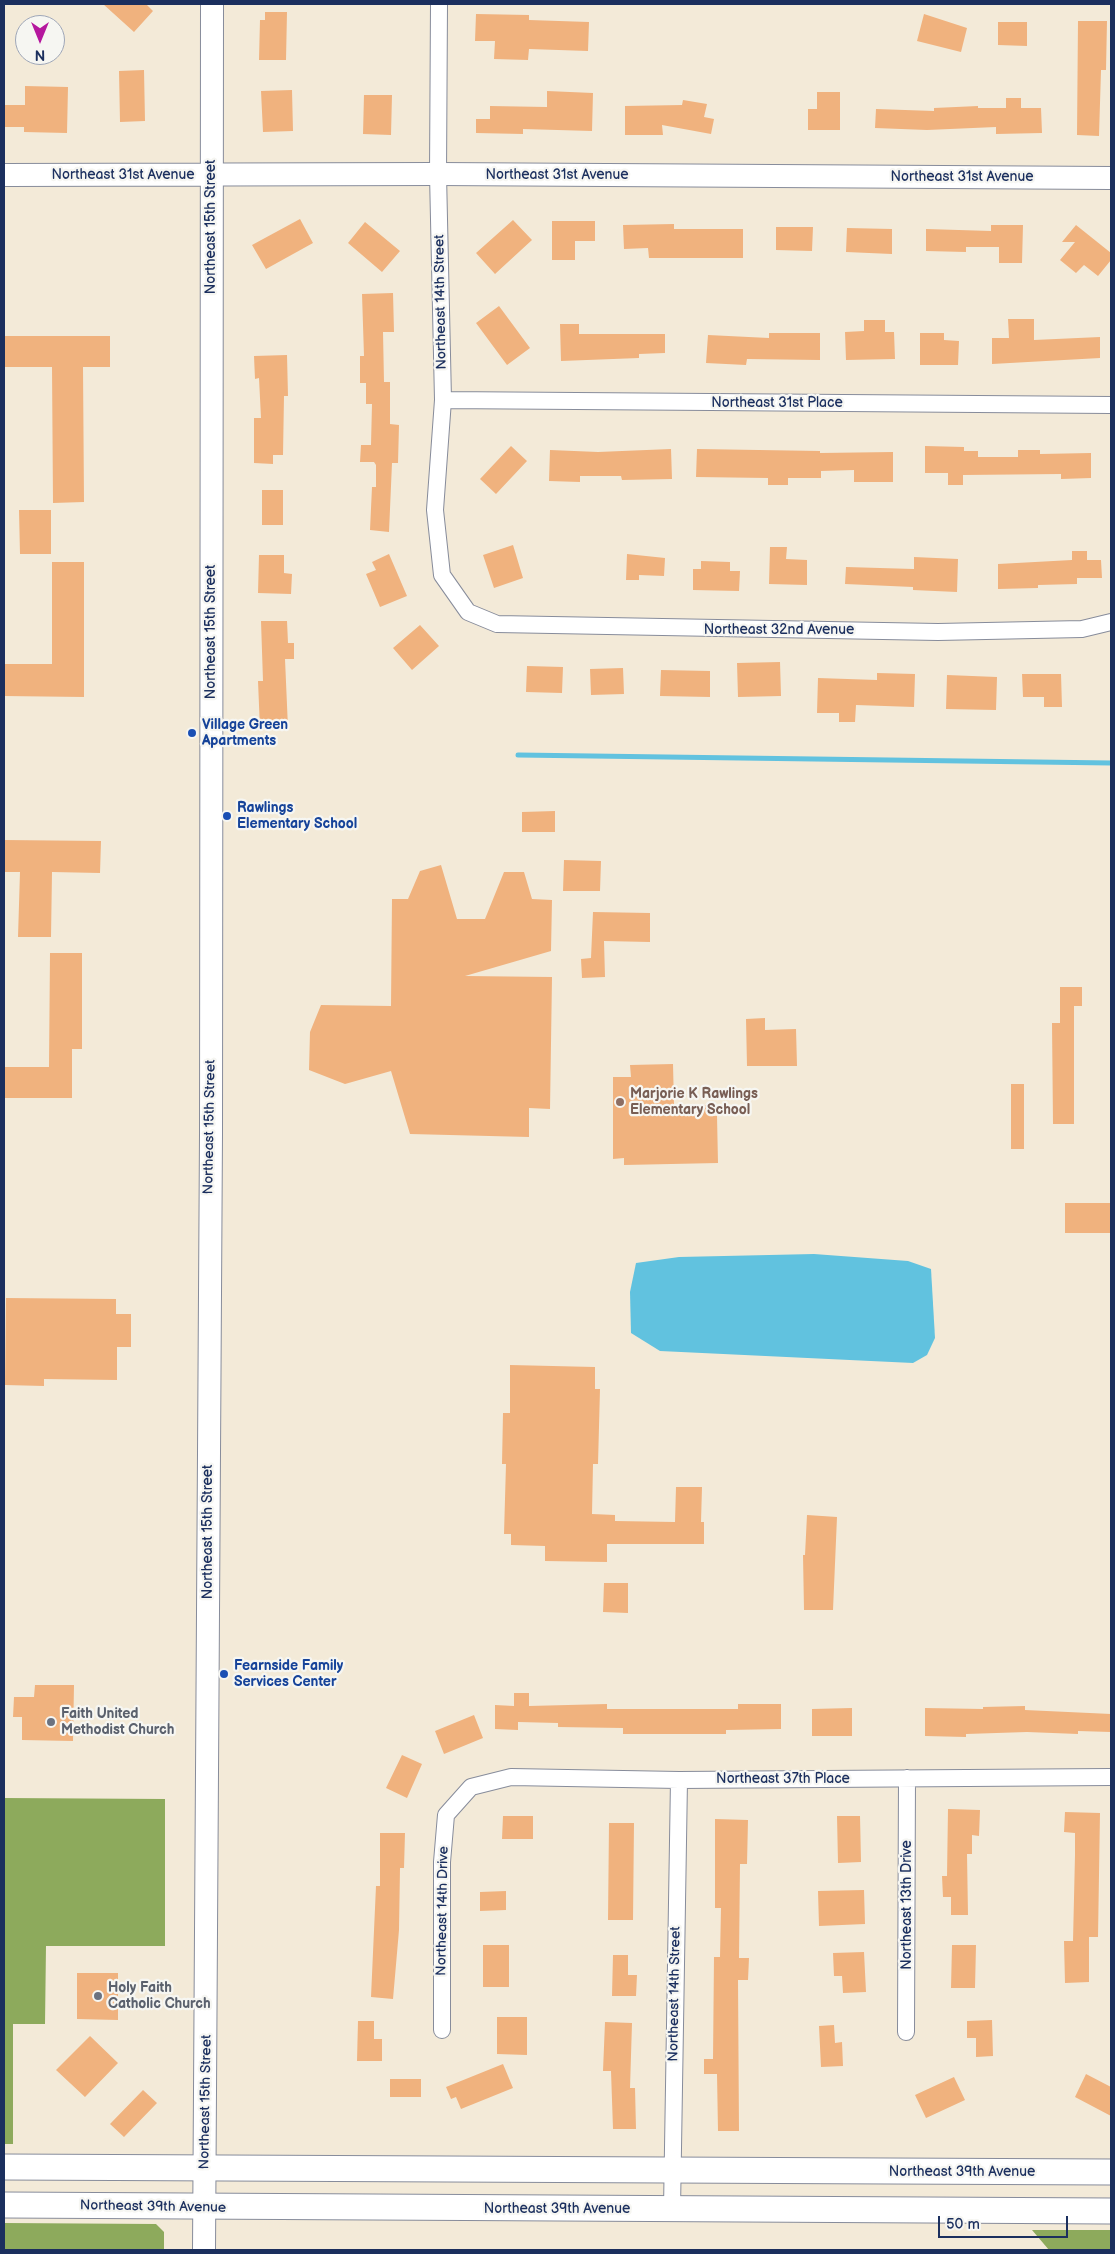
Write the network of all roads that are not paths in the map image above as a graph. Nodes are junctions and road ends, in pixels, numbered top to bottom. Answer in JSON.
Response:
{"nodes":[{"id":1,"x":212,"y":4,"type":"edge"},
{"id":2,"x":439,"y":4,"type":"edge"},
{"id":3,"x":438,"y":174,"type":"junction"},
{"id":4,"x":4,"y":175,"type":"edge"},
{"id":5,"x":212,"y":176,"type":"junction"},
{"id":6,"x":1111,"y":178,"type":"edge"},
{"id":7,"x":443,"y":400,"type":"junction"},
{"id":8,"x":1111,"y":405,"type":"edge"},
{"id":9,"x":456,"y":596,"type":"joint"},
{"id":10,"x":1111,"y":622,"type":"edge"},
{"id":11,"x":1111,"y":1777,"type":"edge"},
{"id":12,"x":907,"y":1778,"type":"junction"},
{"id":13,"x":680,"y":1780,"type":"junction"},
{"id":14,"x":461,"y":1798,"type":"joint"},
{"id":15,"x":442,"y":2030,"type":"dead end"},
{"id":16,"x":906,"y":2032,"type":"dead end"},
{"id":17,"x":4,"y":2167,"type":"edge"},
{"id":18,"x":206,"y":2168,"type":"junction"},
{"id":19,"x":672,"y":2171,"type":"junction"},
{"id":20,"x":1024,"y":2172,"type":"junction"},
{"id":21,"x":1111,"y":2172,"type":"edge"},
{"id":22,"x":4,"y":2205,"type":"edge"},
{"id":23,"x":205,"y":2208,"type":"junction"},
{"id":24,"x":672,"y":2209,"type":"junction"},
{"id":25,"x":1024,"y":2210,"type":"junction"},
{"id":26,"x":1111,"y":2211,"type":"edge"},
{"id":27,"x":204,"y":2250,"type":"edge"}],
"edges":[{"from":1,"to":5,"type":"street","name":"Northeast 15th Street"},
{"from":2,"to":3,"type":"street","name":"Northeast 14th Street"},
{"from":3,"to":5,"type":"street","name":"Northeast 31st Avenue"},
{"from":3,"to":6,"type":"street","name":"Northeast 31st Avenue"},
{"from":3,"to":7,"type":"street","name":"Northeast 14th Street"},
{"from":4,"to":5,"type":"street","name":"Northeast 31st Avenue"},
{"from":5,"to":18,"type":"street","name":"Northeast 15th Street"},
{"from":7,"to":8,"type":"street","name":"Northeast 31st Place"},
{"from":7,"to":9,"type":"street","name":"Northeast 14th Street"},
{"from":9,"to":10,"type":"street","name":"Northeast 32nd Avenue"},
{"from":11,"to":12,"type":"street","name":"Northeast 37th Place"},
{"from":12,"to":13,"type":"street","name":"Northeast 37th Place"},
{"from":12,"to":16,"type":"street","name":"Northeast 13th Drive"},
{"from":13,"to":14,"type":"street","name":"Northeast 37th Place"},
{"from":13,"to":19,"type":"street","name":"Northeast 14th Street"},
{"from":14,"to":15,"type":"street","name":"Northeast 14th Drive"},
{"from":17,"to":18,"type":"main road","name":"Northeast 39th Avenue"},
{"from":18,"to":19,"type":"main road","name":"Northeast 39th Avenue"},
{"from":18,"to":23,"type":"street","name":"Northeast 15th Street"},
{"from":19,"to":20,"type":"main road","name":"Northeast 39th Avenue"},
{"from":19,"to":24,"type":"street","name":"Northeast 14th Street"},
{"from":20,"to":21,"type":"main road","name":"Northeast 39th Avenue"},
{"from":20,"to":25,"type":"main road"},
{"from":22,"to":23,"type":"main road","name":"Northeast 39th Avenue"},
{"from":23,"to":24,"type":"main road","name":"Northeast 39th Avenue"},
{"from":23,"to":27,"type":"street","name":"Northeast 15th Street"},
{"from":24,"to":25,"type":"main road","name":"Northeast 39th Avenue"},
{"from":25,"to":26,"type":"main road","name":"Northeast 39th Avenue"}]}
